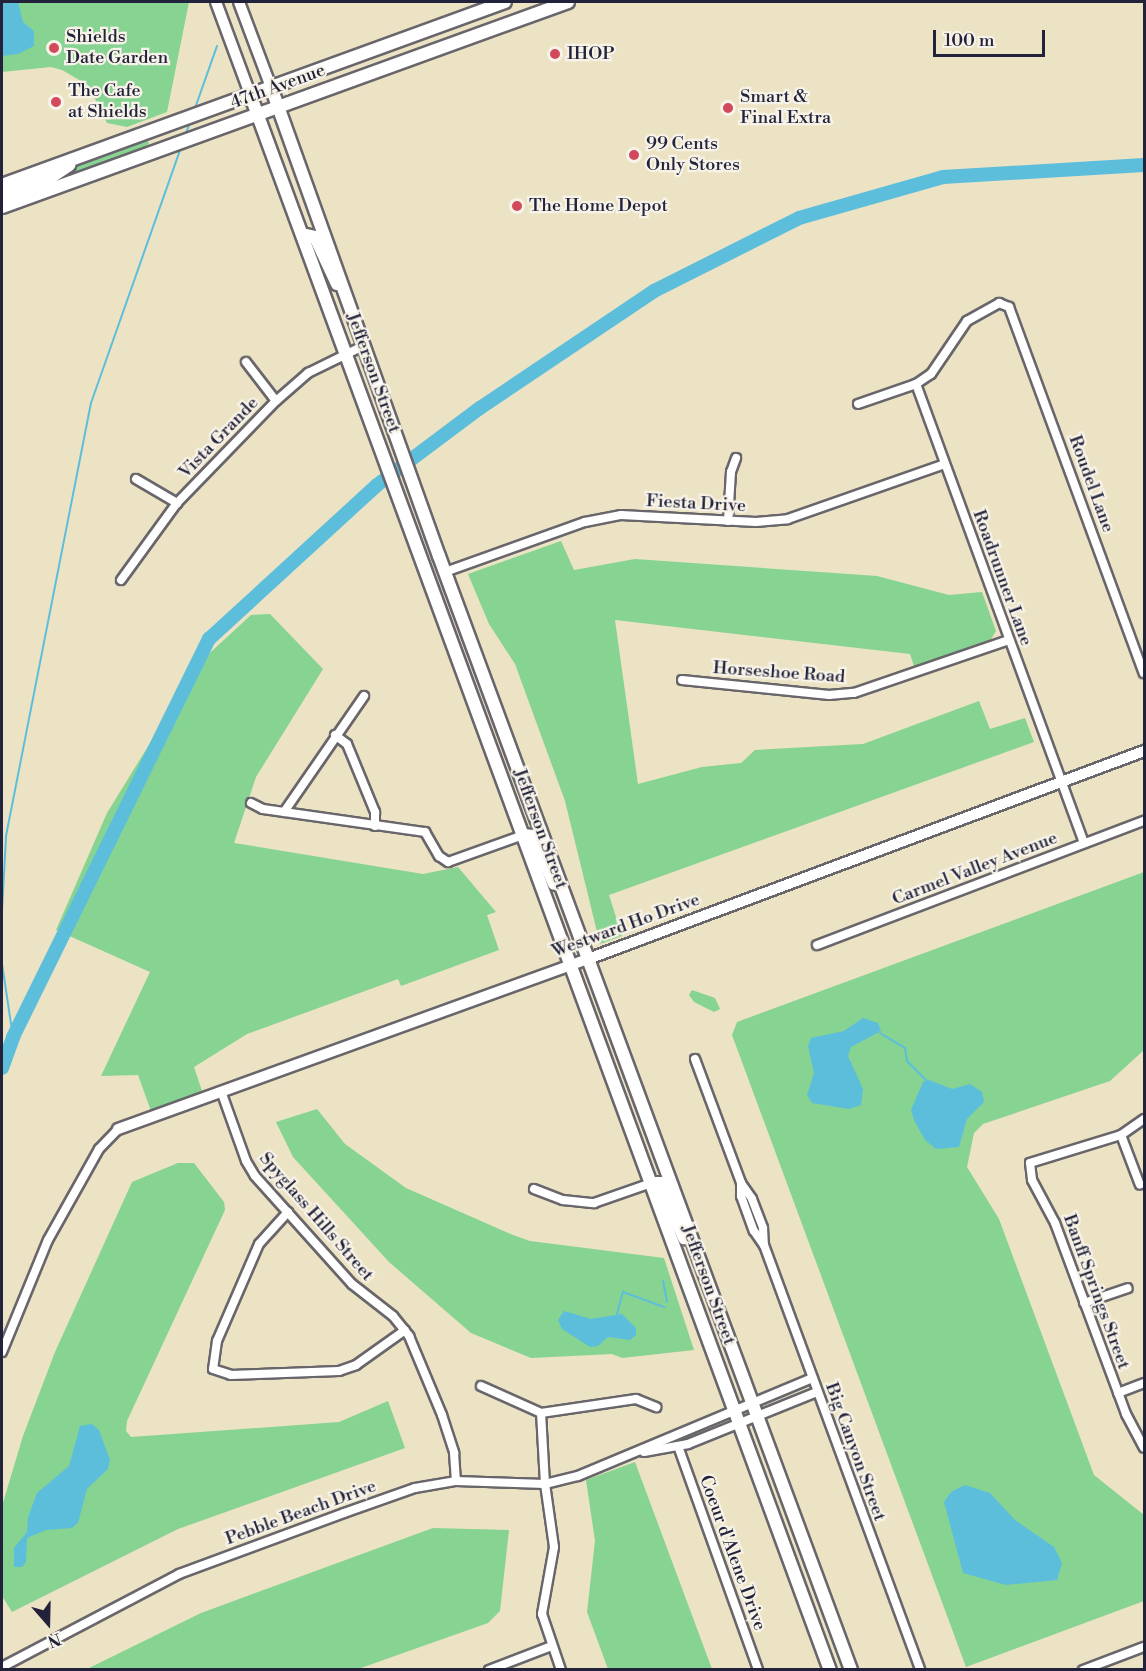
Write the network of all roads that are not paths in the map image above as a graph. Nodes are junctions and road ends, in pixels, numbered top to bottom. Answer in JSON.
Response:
{"nodes":[{"id":1,"x":216,"y":2,"type":"edge"},
{"id":2,"x":239,"y":2,"type":"edge"},
{"id":3,"x":505,"y":2,"type":"edge"},
{"id":4,"x":568,"y":2,"type":"edge"},
{"id":5,"x":271,"y":87,"type":"junction"},
{"id":6,"x":250,"y":94,"type":"junction"},
{"id":7,"x":278,"y":106,"type":"junction"},
{"id":8,"x":258,"y":114,"type":"junction"},
{"id":9,"x":82,"y":155,"type":"junction"},
{"id":10,"x":2,"y":185,"type":"edge"},
{"id":11,"x":2,"y":197,"type":"edge"},
{"id":12,"x":2,"y":207,"type":"edge"},
{"id":13,"x":302,"y":234,"type":"junction"},
{"id":14,"x":346,"y":297,"type":"junction"},
{"id":15,"x":363,"y":346,"type":"junction"},
{"id":16,"x":347,"y":354,"type":"junction"},
{"id":17,"x":246,"y":362,"type":"dead end"},
{"id":18,"x":916,"y":384,"type":"junction"},
{"id":19,"x":276,"y":401,"type":"junction"},
{"id":20,"x":858,"y":404,"type":"dead end"},
{"id":21,"x":736,"y":458,"type":"dead end"},
{"id":22,"x":945,"y":464,"type":"junction"},
{"id":23,"x":136,"y":479,"type":"dead end"},
{"id":24,"x":177,"y":503,"type":"junction"},
{"id":25,"x":728,"y":521,"type":"junction"},
{"id":26,"x":445,"y":572,"type":"junction"},
{"id":27,"x":121,"y":580,"type":"dead end"},
{"id":28,"x":1009,"y":640,"type":"junction"},
{"id":29,"x":1144,"y":673,"type":"edge"},
{"id":30,"x":682,"y":680,"type":"dead end"},
{"id":31,"x":364,"y":696,"type":"dead end"},
{"id":32,"x":334,"y":735,"type":"junction"},
{"id":33,"x":1144,"y":751,"type":"edge"},
{"id":34,"x":1061,"y":782,"type":"junction"},
{"id":35,"x":251,"y":803,"type":"dead end"},
{"id":36,"x":284,"y":812,"type":"junction"},
{"id":37,"x":1144,"y":821,"type":"edge"},
{"id":38,"x":375,"y":825,"type":"junction"},
{"id":39,"x":523,"y":835,"type":"junction"},
{"id":40,"x":1084,"y":843,"type":"junction"},
{"id":41,"x":567,"y":902,"type":"junction"},
{"id":42,"x":817,"y":945,"type":"dead end"},
{"id":43,"x":588,"y":959,"type":"junction"},
{"id":44,"x":570,"y":965,"type":"junction"},
{"id":45,"x":695,"y":1059,"type":"dead end"},
{"id":46,"x":220,"y":1092,"type":"junction"},
{"id":47,"x":1144,"y":1119,"type":"edge"},
{"id":48,"x":118,"y":1129,"type":"joint"},
{"id":49,"x":1121,"y":1134,"type":"junction"},
{"id":50,"x":651,"y":1183,"type":"junction"},
{"id":51,"x":1140,"y":1185,"type":"dead end"},
{"id":52,"x":534,"y":1189,"type":"dead end"},
{"id":53,"x":288,"y":1212,"type":"junction"},
{"id":54,"x":702,"y":1268,"type":"junction"},
{"id":55,"x":1128,"y":1288,"type":"dead end"},
{"id":56,"x":1084,"y":1303,"type":"junction"},
{"id":57,"x":405,"y":1330,"type":"junction"},
{"id":58,"x":2,"y":1352,"type":"edge"},
{"id":59,"x":812,"y":1378,"type":"junction"},
{"id":60,"x":1144,"y":1383,"type":"edge"},
{"id":61,"x":481,"y":1386,"type":"dead end"},
{"id":62,"x":817,"y":1392,"type":"junction"},
{"id":63,"x":1118,"y":1393,"type":"junction"},
{"id":64,"x":751,"y":1402,"type":"junction"},
{"id":65,"x":656,"y":1407,"type":"dead end"},
{"id":66,"x":735,"y":1410,"type":"junction"},
{"id":67,"x":541,"y":1413,"type":"junction"},
{"id":68,"x":756,"y":1416,"type":"junction"},
{"id":69,"x":740,"y":1423,"type":"junction"},
{"id":70,"x":678,"y":1446,"type":"junction"},
{"id":71,"x":1144,"y":1448,"type":"edge"},
{"id":72,"x":630,"y":1455,"type":"junction"},
{"id":73,"x":456,"y":1481,"type":"junction"},
{"id":74,"x":545,"y":1484,"type":"junction"},
{"id":75,"x":552,"y":1646,"type":"junction"},
{"id":76,"x":1144,"y":1647,"type":"edge"},
{"id":77,"x":2,"y":1667,"type":"edge"},
{"id":78,"x":489,"y":1670,"type":"edge"},
{"id":79,"x":561,"y":1670,"type":"edge"},
{"id":80,"x":758,"y":1670,"type":"edge"},
{"id":81,"x":830,"y":1670,"type":"edge"},
{"id":82,"x":850,"y":1670,"type":"edge"},
{"id":83,"x":920,"y":1670,"type":"edge"},
{"id":84,"x":1083,"y":1670,"type":"edge"}],
"edges":[{"from":1,"to":6,"type":"street","name":"Jefferson Street"},
{"from":2,"to":5,"type":"street","name":"Jefferson Street"},
{"from":3,"to":5,"type":"main road","name":"47th Avenue"},
{"from":4,"to":7,"type":"main road","name":"47th Avenue"},
{"from":5,"to":6,"type":"main road","name":"47th Avenue"},
{"from":5,"to":7,"type":"main road","name":"Jefferson Street"},
{"from":6,"to":8,"type":"main road","name":"Jefferson Street"},
{"from":6,"to":9,"type":"main road","name":"47th Avenue"},
{"from":7,"to":8,"type":"main road","name":"47th Avenue"},
{"from":7,"to":14,"type":"main road","name":"Jefferson Street"},
{"from":8,"to":12,"type":"main road","name":"47th Avenue"},
{"from":8,"to":13,"type":"main road","name":"Jefferson Street"},
{"from":9,"to":10,"type":"main road","name":"47th Avenue"},
{"from":9,"to":11,"type":"main road"},
{"from":13,"to":14,"type":"main road"},
{"from":13,"to":16,"type":"main road","name":"Jefferson Street"},
{"from":14,"to":15,"type":"main road","name":"Jefferson Street"},
{"from":15,"to":16,"type":"street","name":"Vista Grande"},
{"from":15,"to":26,"type":"main road","name":"Jefferson Street"},
{"from":16,"to":19,"type":"street","name":"Vista Grande"},
{"from":16,"to":39,"type":"main road","name":"Jefferson Street"},
{"from":17,"to":19,"type":"street"},
{"from":18,"to":20,"type":"street"},
{"from":18,"to":22,"type":"street","name":"Roadrunner Lane"},
{"from":18,"to":29,"type":"street","name":"Roudel Lane"},
{"from":19,"to":24,"type":"street","name":"Vista Grande"},
{"from":21,"to":25,"type":"street"},
{"from":22,"to":25,"type":"street","name":"Fiesta Drive"},
{"from":22,"to":28,"type":"street","name":"Roadrunner Lane"},
{"from":23,"to":24,"type":"street"},
{"from":24,"to":27,"type":"street","name":"Vista Grande"},
{"from":25,"to":26,"type":"street","name":"Fiesta Drive"},
{"from":26,"to":41,"type":"main road","name":"Jefferson Street"},
{"from":28,"to":30,"type":"street","name":"Horseshoe Road"},
{"from":28,"to":34,"type":"street","name":"Roadrunner Lane"},
{"from":31,"to":32,"type":"street"},
{"from":32,"to":36,"type":"street"},
{"from":32,"to":38,"type":"street"},
{"from":33,"to":34,"type":"street","name":"Westward Ho Drive"},
{"from":34,"to":40,"type":"street","name":"Roadrunner Lane"},
{"from":34,"to":43,"type":"street","name":"Westward Ho Drive"},
{"from":35,"to":36,"type":"street"},
{"from":36,"to":38,"type":"street"},
{"from":37,"to":40,"type":"street","name":"Carmel Valley Avenue"},
{"from":38,"to":39,"type":"street"},
{"from":39,"to":41,"type":"main road"},
{"from":39,"to":44,"type":"main road","name":"Jefferson Street"},
{"from":40,"to":42,"type":"street","name":"Carmel Valley Avenue"},
{"from":41,"to":43,"type":"main road","name":"Jefferson Street"},
{"from":43,"to":44,"type":"street","name":"Westward Ho Drive"},
{"from":43,"to":54,"type":"main road","name":"Jefferson Street"},
{"from":44,"to":46,"type":"street","name":"Westward Ho Drive"},
{"from":44,"to":50,"type":"main road","name":"Jefferson Street"},
{"from":45,"to":59,"type":"street","name":"Big Canyon Street"},
{"from":46,"to":48,"type":"street","name":"Westward Ho Drive"},
{"from":46,"to":53,"type":"street","name":"Spyglass Hills Street"},
{"from":47,"to":49,"type":"street"},
{"from":48,"to":58,"type":"street"},
{"from":49,"to":51,"type":"street"},
{"from":49,"to":56,"type":"street","name":"Banff Springs Street"},
{"from":50,"to":52,"type":"street"},
{"from":50,"to":54,"type":"main road"},
{"from":50,"to":66,"type":"main road","name":"Jefferson Street"},
{"from":53,"to":57,"type":"street","name":"Spyglass Hills Street"},
{"from":53,"to":57,"type":"street"},
{"from":54,"to":64,"type":"main road","name":"Jefferson Street"},
{"from":55,"to":56,"type":"street"},
{"from":56,"to":63,"type":"street","name":"Banff Springs Street"},
{"from":57,"to":73,"type":"street","name":"Spyglass Hills Street"},
{"from":59,"to":62,"type":"street","name":"Big Canyon Street"},
{"from":59,"to":64,"type":"street"},
{"from":60,"to":63,"type":"street"},
{"from":61,"to":67,"type":"street"},
{"from":62,"to":68,"type":"street"},
{"from":62,"to":83,"type":"street","name":"Big Canyon Street"},
{"from":63,"to":71,"type":"street","name":"Banff Springs Street"},
{"from":64,"to":66,"type":"street"},
{"from":64,"to":68,"type":"main road","name":"Jefferson Street"},
{"from":65,"to":67,"type":"street"},
{"from":66,"to":69,"type":"main road","name":"Jefferson Street"},
{"from":66,"to":72,"type":"street"},
{"from":67,"to":74,"type":"street"},
{"from":68,"to":69,"type":"street"},
{"from":68,"to":82,"type":"main road","name":"Jefferson Street"},
{"from":69,"to":70,"type":"street"},
{"from":69,"to":81,"type":"main road","name":"Jefferson Street"},
{"from":70,"to":72,"type":"street"},
{"from":70,"to":80,"type":"street","name":"Coeur d'Alene Drive"},
{"from":72,"to":74,"type":"street","name":"Pebble Beach Drive"},
{"from":73,"to":74,"type":"street","name":"Pebble Beach Drive"},
{"from":73,"to":77,"type":"street","name":"Pebble Beach Drive"},
{"from":74,"to":75,"type":"street"},
{"from":75,"to":78,"type":"street"},
{"from":75,"to":79,"type":"street"},
{"from":76,"to":84,"type":"street"}]}
